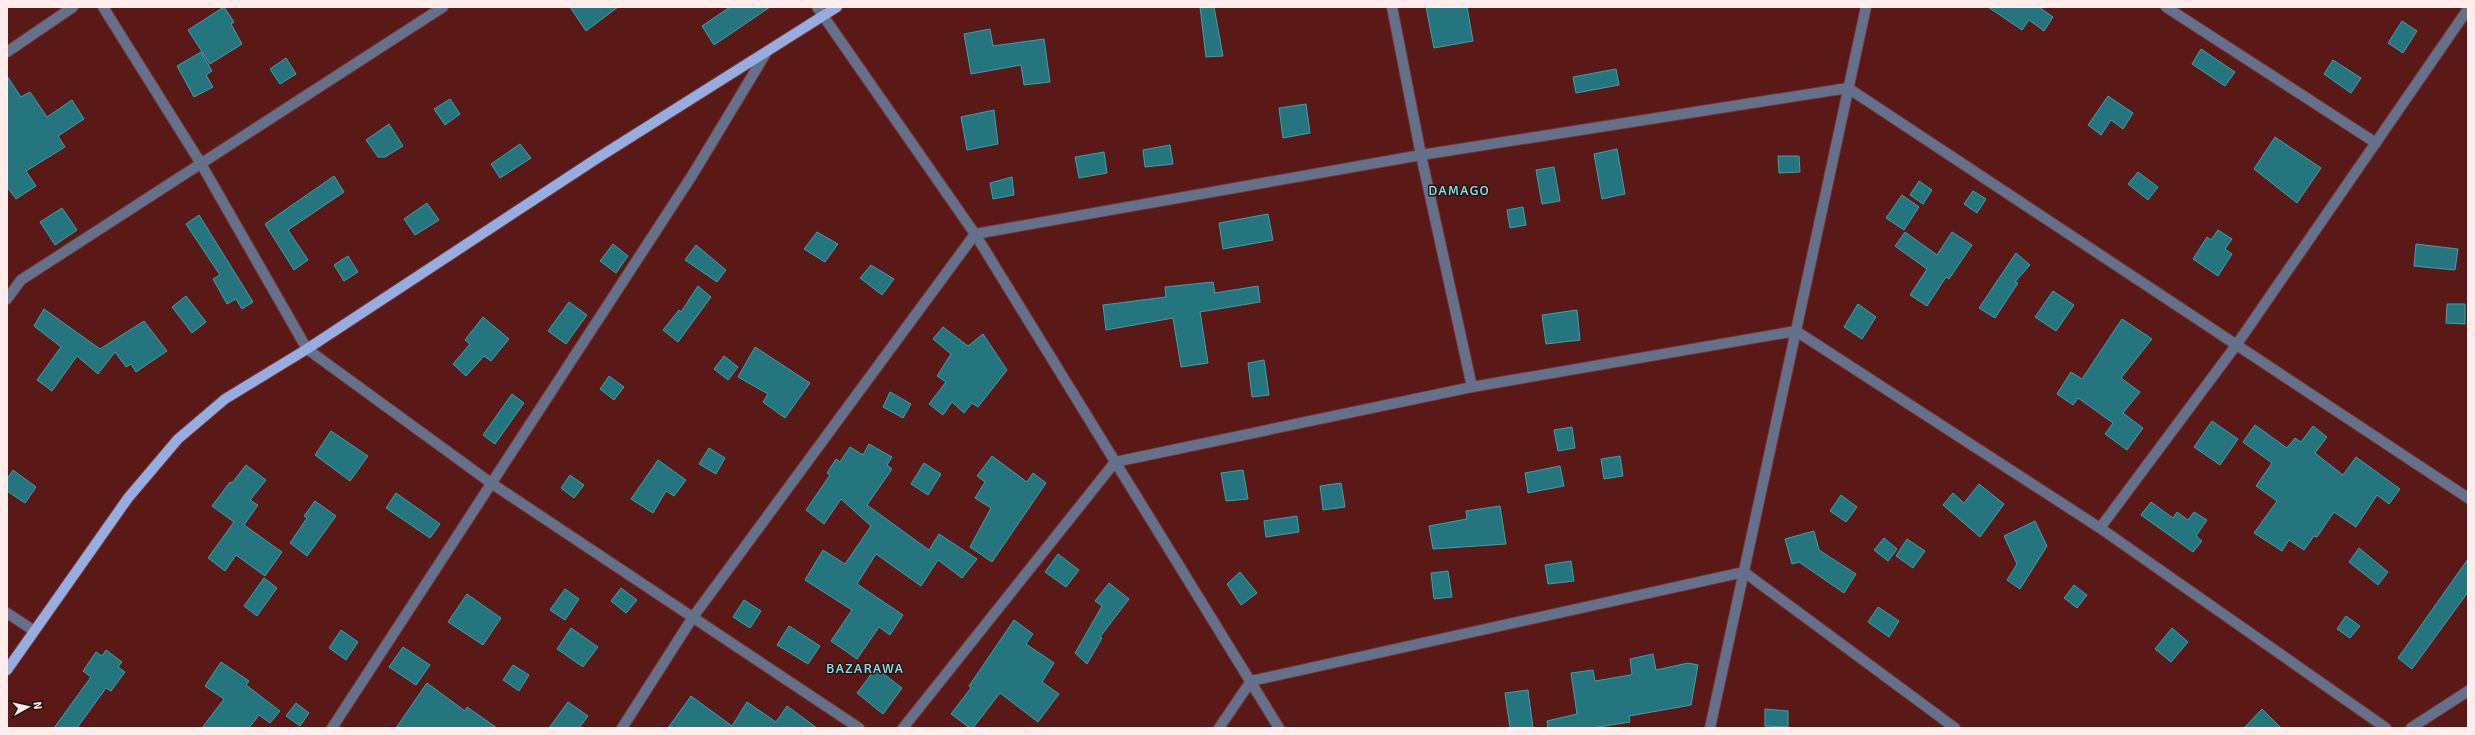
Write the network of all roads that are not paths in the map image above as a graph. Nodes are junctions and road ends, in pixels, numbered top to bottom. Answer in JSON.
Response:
{"nodes":[{"id":1,"x":73,"y":7,"type":"edge"},
{"id":2,"x":103,"y":7,"type":"edge"},
{"id":3,"x":443,"y":7,"type":"edge"},
{"id":4,"x":837,"y":7,"type":"edge"},
{"id":5,"x":1392,"y":7,"type":"edge"},
{"id":6,"x":1866,"y":7,"type":"edge"},
{"id":7,"x":2166,"y":7,"type":"edge"},
{"id":8,"x":2468,"y":9,"type":"edge"},
{"id":9,"x":820,"y":11,"type":"edge"},
{"id":10,"x":7,"y":52,"type":"edge"},
{"id":11,"x":766,"y":53,"type":"junction"},
{"id":12,"x":1848,"y":88,"type":"junction"},
{"id":13,"x":2376,"y":143,"type":"junction"},
{"id":14,"x":1421,"y":155,"type":"junction"},
{"id":15,"x":200,"y":162,"type":"junction"},
{"id":16,"x":975,"y":234,"type":"junction"},
{"id":17,"x":7,"y":299,"type":"edge"},
{"id":18,"x":1796,"y":331,"type":"junction"},
{"id":19,"x":2237,"y":344,"type":"junction"},
{"id":20,"x":307,"y":349,"type":"junction"},
{"id":21,"x":1472,"y":387,"type":"junction"},
{"id":22,"x":1115,"y":462,"type":"junction"},
{"id":23,"x":491,"y":483,"type":"junction"},
{"id":24,"x":2468,"y":498,"type":"edge"},
{"id":25,"x":2100,"y":528,"type":"junction"},
{"id":26,"x":1744,"y":572,"type":"junction"},
{"id":27,"x":7,"y":613,"type":"edge"},
{"id":28,"x":693,"y":617,"type":"junction"},
{"id":29,"x":33,"y":630,"type":"junction"},
{"id":30,"x":7,"y":670,"type":"edge"},
{"id":31,"x":1251,"y":681,"type":"junction"},
{"id":32,"x":2468,"y":691,"type":"edge"},
{"id":33,"x":332,"y":728,"type":"edge"},
{"id":34,"x":622,"y":728,"type":"edge"},
{"id":35,"x":859,"y":728,"type":"edge"},
{"id":36,"x":903,"y":728,"type":"edge"},
{"id":37,"x":1219,"y":728,"type":"edge"},
{"id":38,"x":1279,"y":728,"type":"edge"},
{"id":39,"x":1710,"y":728,"type":"edge"},
{"id":40,"x":1955,"y":728,"type":"edge"},
{"id":41,"x":2386,"y":728,"type":"edge"},
{"id":42,"x":2411,"y":728,"type":"edge"}],
"edges":[{"from":1,"to":10,"type":"street"},
{"from":2,"to":15,"type":"street"},
{"from":3,"to":15,"type":"street"},
{"from":4,"to":9,"type":"main road"},
{"from":5,"to":14,"type":"street"},
{"from":6,"to":12,"type":"street"},
{"from":7,"to":13,"type":"street"},
{"from":8,"to":13,"type":"street"},
{"from":9,"to":11,"type":"main road"},
{"from":9,"to":16,"type":"street"},
{"from":11,"to":20,"type":"main road"},
{"from":11,"to":23,"type":"street"},
{"from":12,"to":14,"type":"street"},
{"from":12,"to":18,"type":"street"},
{"from":12,"to":19,"type":"street"},
{"from":13,"to":19,"type":"street"},
{"from":14,"to":16,"type":"street"},
{"from":14,"to":21,"type":"street"},
{"from":15,"to":17,"type":"street"},
{"from":15,"to":20,"type":"street"},
{"from":16,"to":22,"type":"street"},
{"from":16,"to":28,"type":"street"},
{"from":18,"to":21,"type":"street"},
{"from":18,"to":25,"type":"street"},
{"from":18,"to":26,"type":"street"},
{"from":19,"to":24,"type":"street"},
{"from":19,"to":25,"type":"street"},
{"from":20,"to":23,"type":"street"},
{"from":20,"to":29,"type":"main road"},
{"from":21,"to":22,"type":"street"},
{"from":22,"to":31,"type":"street"},
{"from":22,"to":36,"type":"street"},
{"from":23,"to":28,"type":"street"},
{"from":23,"to":33,"type":"street"},
{"from":25,"to":41,"type":"street"},
{"from":26,"to":31,"type":"street"},
{"from":26,"to":39,"type":"street"},
{"from":26,"to":40,"type":"street"},
{"from":27,"to":29,"type":"street"},
{"from":28,"to":34,"type":"street"},
{"from":28,"to":35,"type":"street"},
{"from":29,"to":30,"type":"main road"},
{"from":31,"to":37,"type":"street"},
{"from":31,"to":38,"type":"street"},
{"from":32,"to":42,"type":"street"}]}
